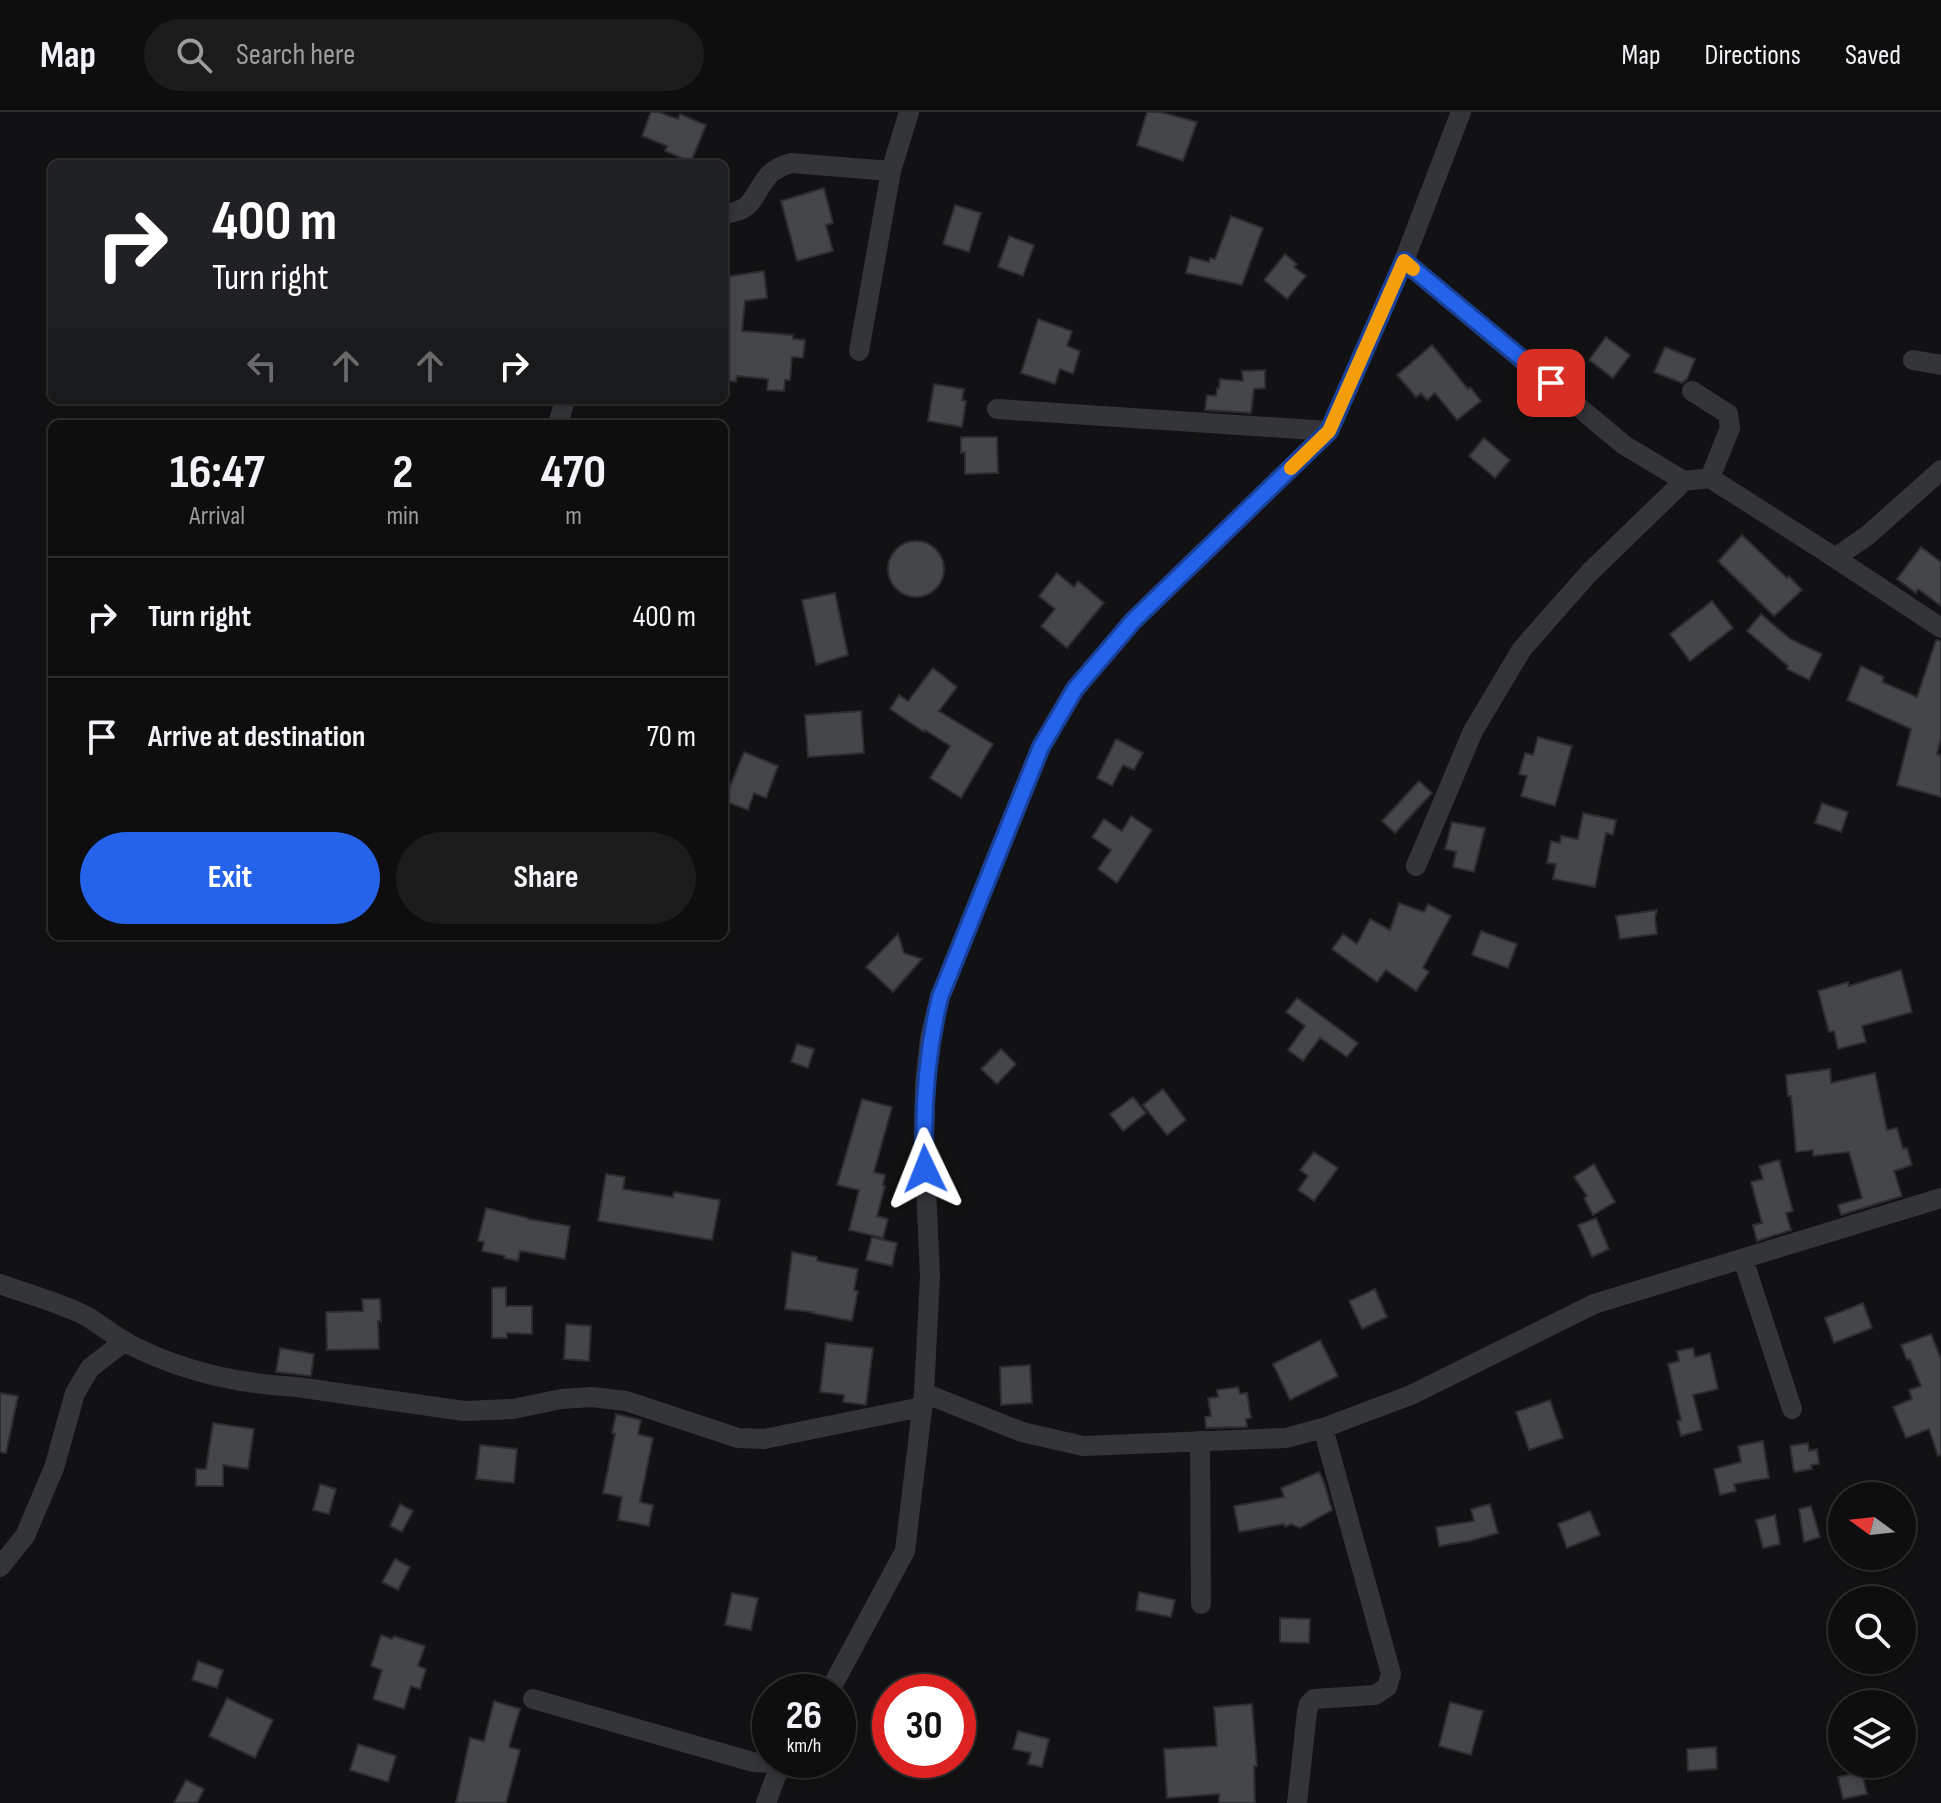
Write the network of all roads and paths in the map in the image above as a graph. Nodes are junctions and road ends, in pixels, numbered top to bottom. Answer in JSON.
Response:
{"nodes":[{"id":1,"x":909,"y":112,"type":"edge"},
{"id":2,"x":1461,"y":112,"type":"edge"},
{"id":3,"x":891,"y":171,"type":"junction"},
{"id":4,"x":728,"y":214,"type":"edge"},
{"id":5,"x":1404,"y":261,"type":"junction"},
{"id":6,"x":859,"y":351,"type":"dead end"},
{"id":7,"x":1913,"y":360,"type":"dead end"},
{"id":8,"x":1941,"y":365,"type":"edge"},
{"id":9,"x":1692,"y":391,"type":"dead end"},
{"id":10,"x":997,"y":409,"type":"dead end"},
{"id":11,"x":1329,"y":431,"type":"junction"},
{"id":12,"x":1941,"y":470,"type":"edge"},
{"id":13,"x":1710,"y":478,"type":"junction"},
{"id":14,"x":1684,"y":481,"type":"junction"},
{"id":15,"x":1835,"y":558,"type":"junction"},
{"id":16,"x":1941,"y":628,"type":"edge"},
{"id":17,"x":1416,"y":866,"type":"dead end"},
{"id":18,"x":1941,"y":1198,"type":"edge"},
{"id":19,"x":1743,"y":1259,"type":"junction"},
{"id":20,"x":0,"y":1284,"type":"edge"},
{"id":21,"x":125,"y":1341,"type":"junction"},
{"id":22,"x":923,"y":1400,"type":"junction"},
{"id":23,"x":1792,"y":1409,"type":"dead end"},
{"id":24,"x":1323,"y":1428,"type":"junction"},
{"id":25,"x":1200,"y":1441,"type":"junction"},
{"id":26,"x":0,"y":1567,"type":"edge"},
{"id":27,"x":1201,"y":1604,"type":"dead end"},
{"id":28,"x":839,"y":1674,"type":"edge"},
{"id":29,"x":533,"y":1699,"type":"dead end"},
{"id":30,"x":752,"y":1762,"type":"edge"},
{"id":31,"x":775,"y":1778,"type":"edge"},
{"id":32,"x":766,"y":1803,"type":"edge"},
{"id":33,"x":1297,"y":1803,"type":"edge"}],
"edges":[{"from":1,"to":3,"type":"street"},
{"from":2,"to":5,"type":"street"},
{"from":3,"to":4,"type":"street"},
{"from":3,"to":6,"type":"street"},
{"from":5,"to":11,"type":"street"},
{"from":5,"to":14,"type":"street"},
{"from":7,"to":8,"type":"street"},
{"from":9,"to":13,"type":"street"},
{"from":10,"to":11,"type":"street"},
{"from":11,"to":22,"type":"street"},
{"from":12,"to":15,"type":"street"},
{"from":13,"to":14,"type":"street"},
{"from":13,"to":15,"type":"street"},
{"from":14,"to":17,"type":"street"},
{"from":15,"to":16,"type":"street"},
{"from":18,"to":19,"type":"street"},
{"from":19,"to":23,"type":"street"},
{"from":19,"to":24,"type":"street"},
{"from":20,"to":21,"type":"street"},
{"from":21,"to":22,"type":"street"},
{"from":21,"to":26,"type":"street"},
{"from":22,"to":25,"type":"street"},
{"from":22,"to":28,"type":"street"},
{"from":24,"to":25,"type":"street"},
{"from":24,"to":33,"type":"street"},
{"from":25,"to":27,"type":"street"},
{"from":29,"to":30,"type":"street"},
{"from":31,"to":32,"type":"street"}]}
